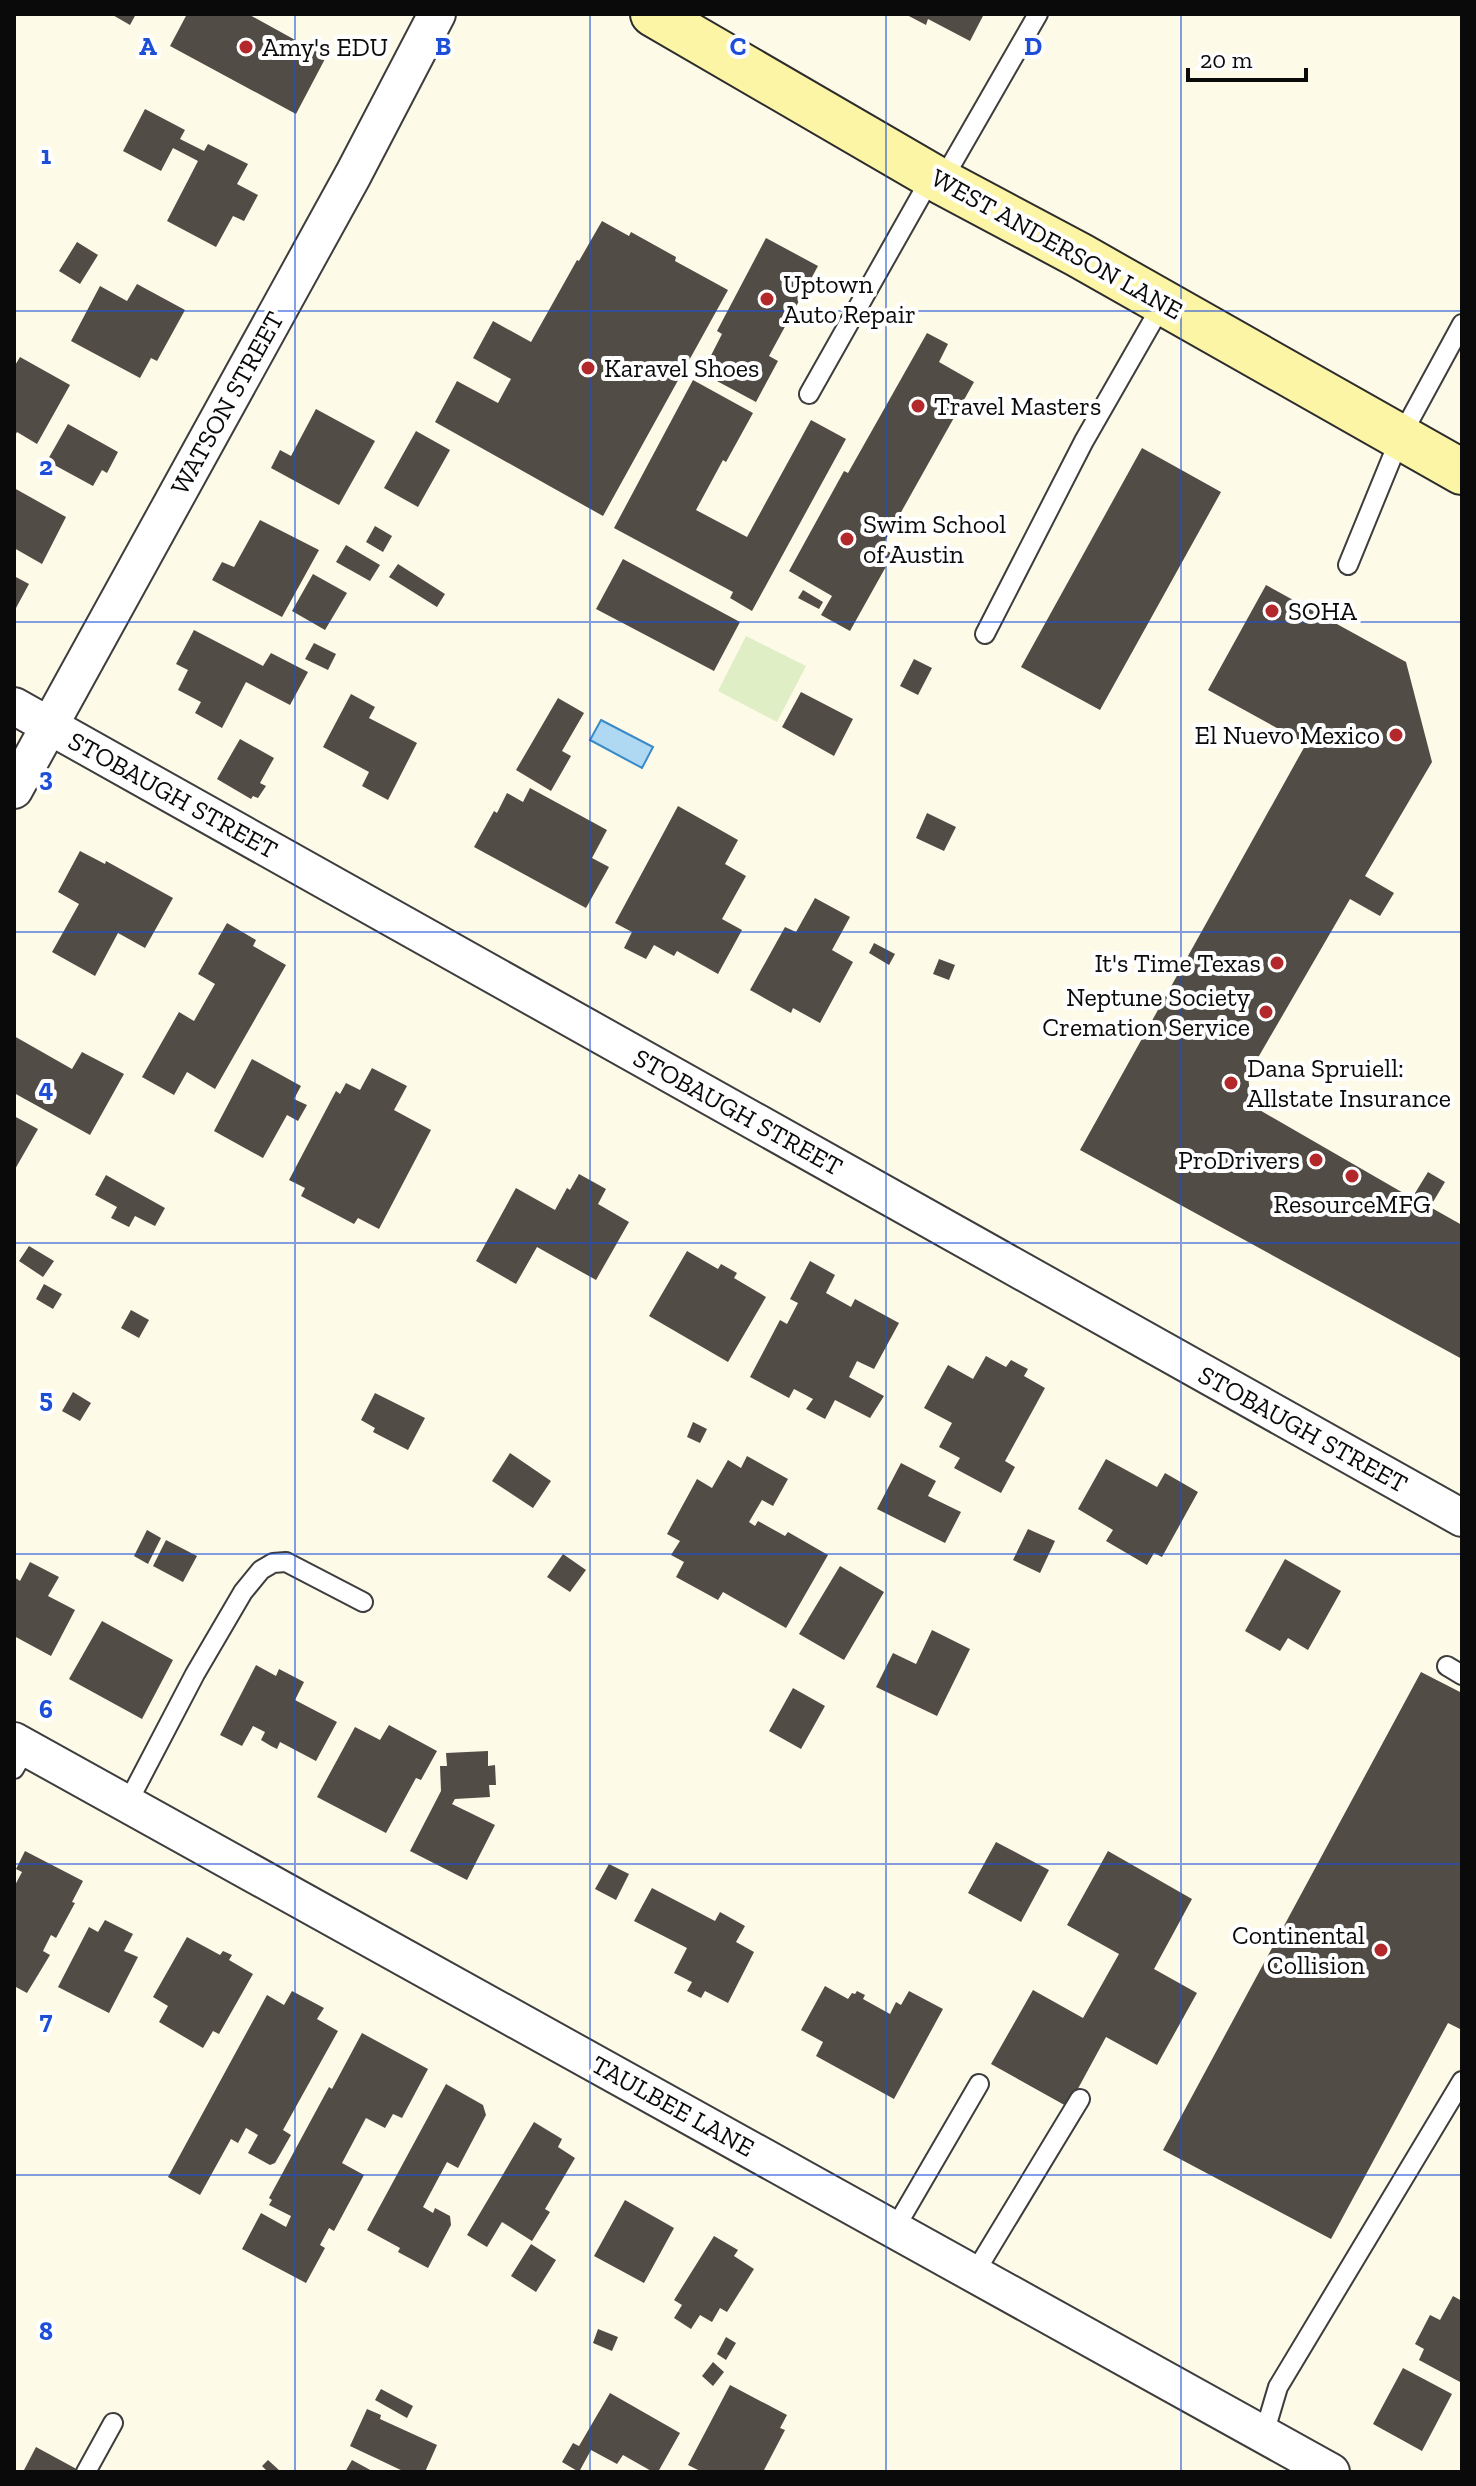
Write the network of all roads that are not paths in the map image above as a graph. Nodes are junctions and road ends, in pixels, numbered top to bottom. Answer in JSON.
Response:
{"nodes":[{"id":1,"x":437,"y":14,"type":"edge"},
{"id":2,"x":653,"y":14,"type":"edge"},
{"id":3,"x":1038,"y":14,"type":"edge"},
{"id":4,"x":937,"y":179,"type":"junction"},
{"id":5,"x":1163,"y":303,"type":"junction"},
{"id":6,"x":1462,"y":324,"type":"edge"},
{"id":7,"x":1456,"y":350,"type":"edge"},
{"id":8,"x":809,"y":394,"type":"dead end"},
{"id":9,"x":1400,"y":438,"type":"junction"},
{"id":10,"x":1462,"y":472,"type":"edge"},
{"id":11,"x":1348,"y":565,"type":"dead end"},
{"id":12,"x":985,"y":634,"type":"dead end"},
{"id":13,"x":14,"y":706,"type":"edge"},
{"id":14,"x":49,"y":726,"type":"junction"},
{"id":15,"x":14,"y":790,"type":"edge"},
{"id":16,"x":1462,"y":1518,"type":"edge"},
{"id":17,"x":363,"y":1602,"type":"dead end"},
{"id":18,"x":18,"y":1753,"type":"edge"},
{"id":19,"x":127,"y":1804,"type":"junction"},
{"id":20,"x":1462,"y":2081,"type":"edge"},
{"id":21,"x":979,"y":2084,"type":"dead end"},
{"id":22,"x":1080,"y":2099,"type":"dead end"},
{"id":23,"x":894,"y":2230,"type":"junction"},
{"id":24,"x":974,"y":2274,"type":"junction"},
{"id":25,"x":113,"y":2423,"type":"dead end"},
{"id":26,"x":1264,"y":2434,"type":"junction"},
{"id":27,"x":86,"y":2472,"type":"edge"},
{"id":28,"x":1331,"y":2472,"type":"edge"}],
"edges":[{"from":1,"to":14,"type":"street","name":"WATSON STREET"},
{"from":2,"to":4,"type":"main road","name":"WEST ANDERSON LANE"},
{"from":3,"to":4,"type":"lane"},
{"from":4,"to":5,"type":"main road","name":"WEST ANDERSON LANE"},
{"from":4,"to":8,"type":"lane"},
{"from":5,"to":9,"type":"main road","name":"WEST ANDERSON LANE"},
{"from":5,"to":12,"type":"lane"},
{"from":6,"to":7,"type":"lane"},
{"from":7,"to":9,"type":"lane"},
{"from":9,"to":10,"type":"main road","name":"WEST ANDERSON LANE"},
{"from":9,"to":11,"type":"lane"},
{"from":13,"to":14,"type":"street","name":"STOBAUGH STREET"},
{"from":14,"to":15,"type":"street","name":"WATSON STREET"},
{"from":14,"to":16,"type":"street","name":"STOBAUGH STREET"},
{"from":17,"to":19,"type":"lane"},
{"from":18,"to":19,"type":"street","name":"TAULBEE LANE"},
{"from":19,"to":23,"type":"street","name":"TAULBEE LANE"},
{"from":20,"to":26,"type":"lane"},
{"from":21,"to":23,"type":"lane"},
{"from":22,"to":24,"type":"lane"},
{"from":23,"to":24,"type":"street","name":"TAULBEE LANE"},
{"from":24,"to":26,"type":"street","name":"TAULBEE LANE"},
{"from":25,"to":27,"type":"lane"},
{"from":26,"to":28,"type":"street","name":"TAULBEE LANE"}]}
